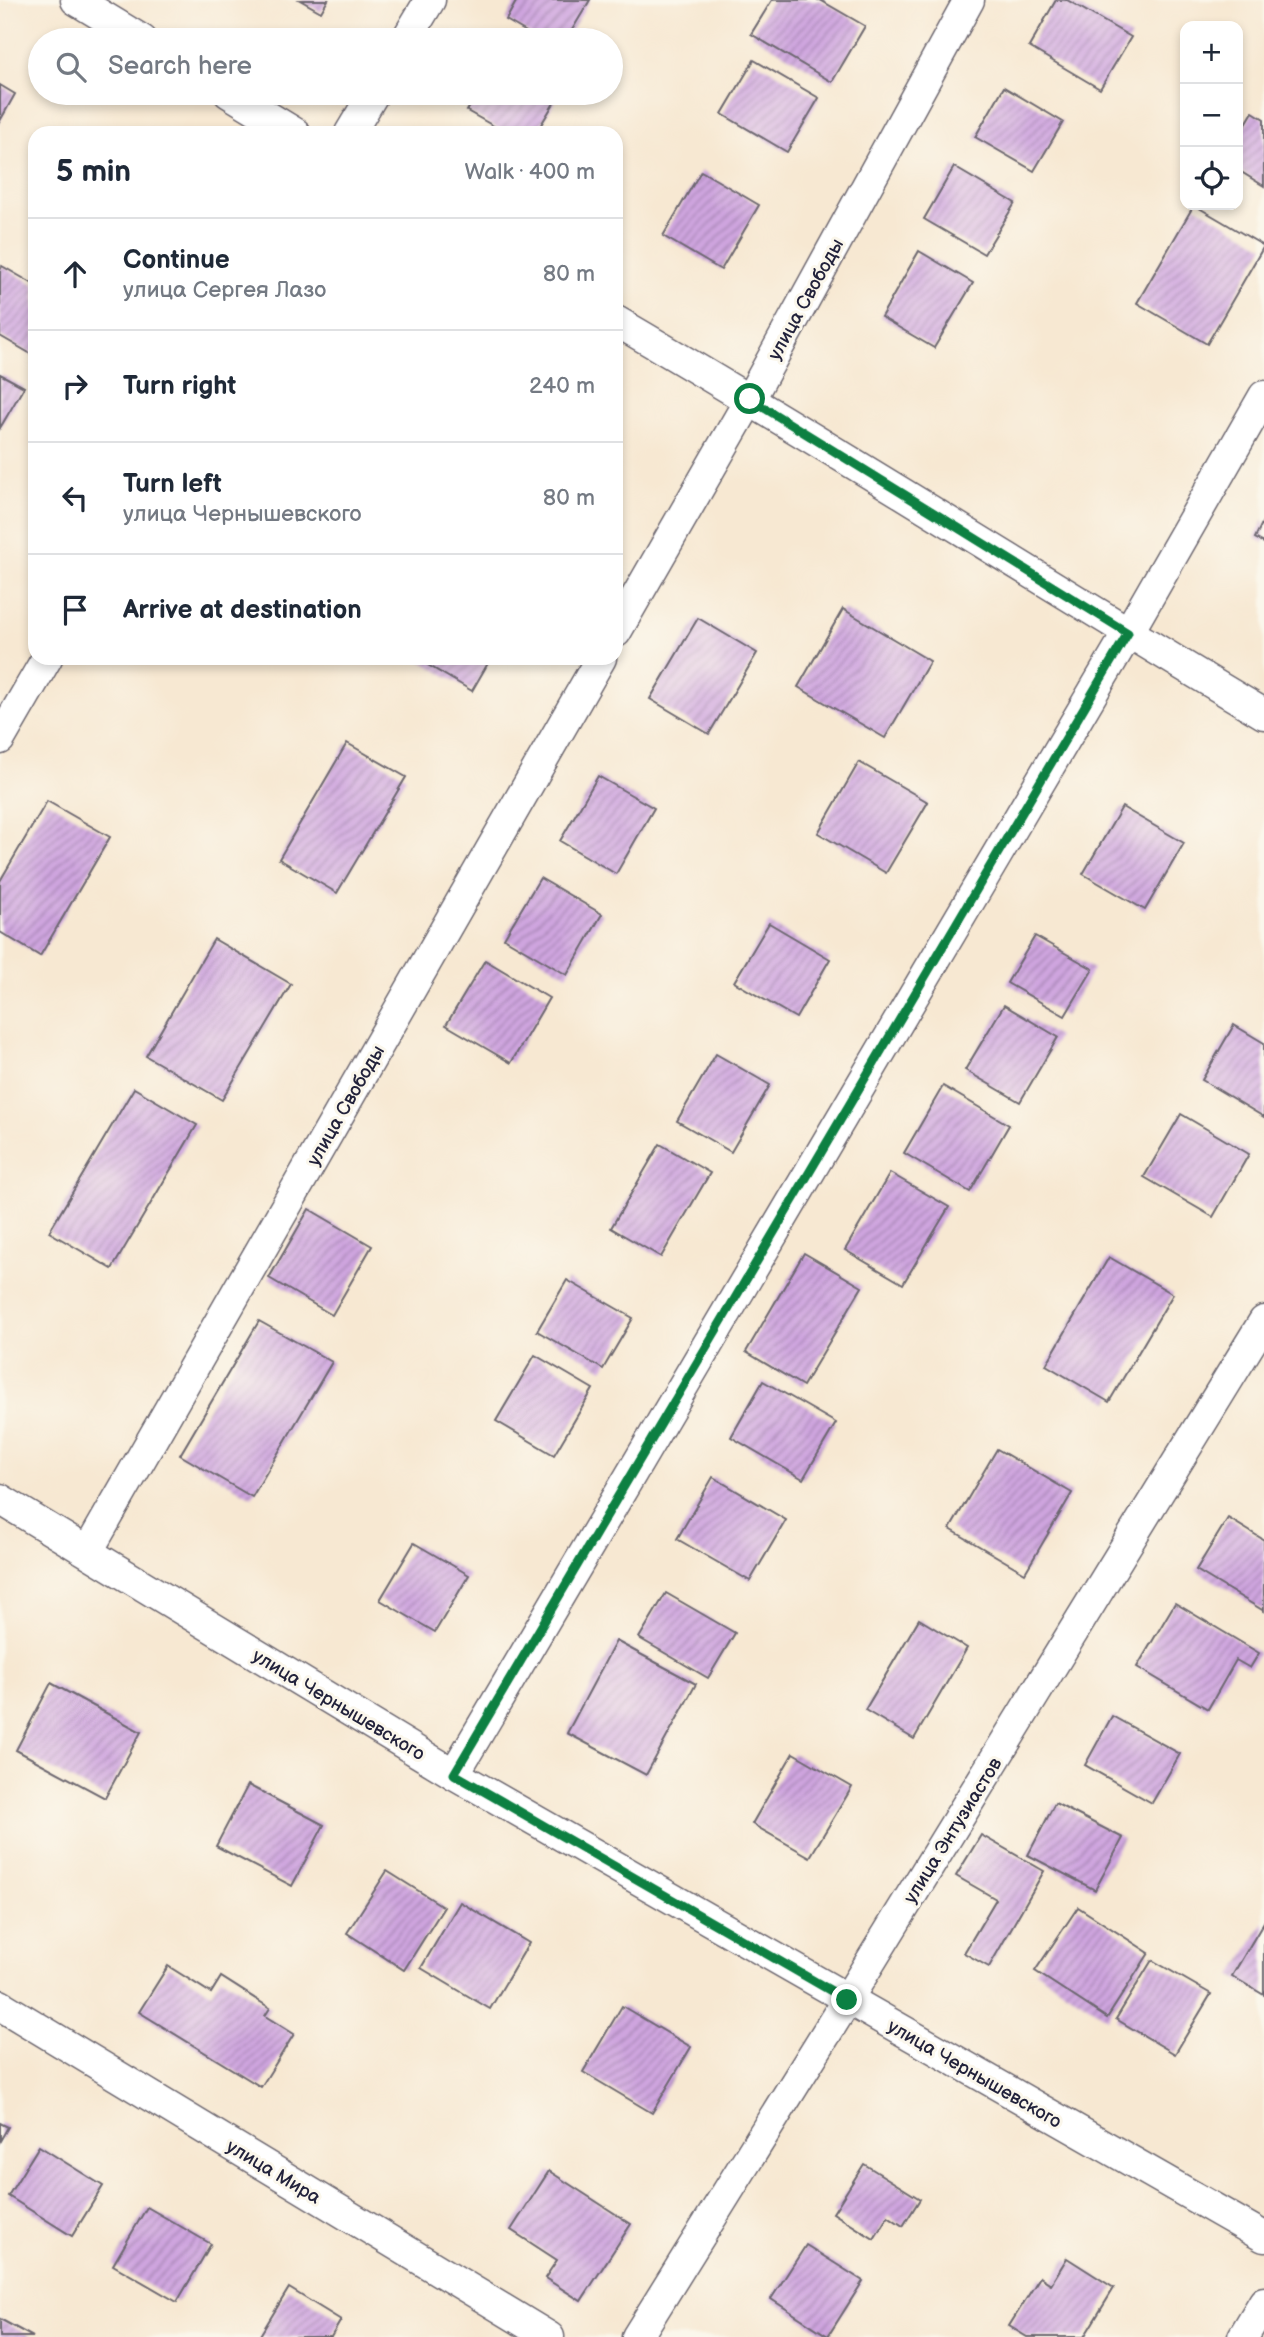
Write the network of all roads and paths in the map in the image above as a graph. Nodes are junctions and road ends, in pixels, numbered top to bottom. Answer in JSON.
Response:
{"nodes":[{"id":1,"x":76,"y":0,"type":"edge"},
{"id":2,"x":430,"y":0,"type":"edge"},
{"id":3,"x":969,"y":0,"type":"edge"},
{"id":4,"x":122,"y":28,"type":"edge"},
{"id":5,"x":413,"y":28,"type":"edge"},
{"id":6,"x":249,"y":105,"type":"edge"},
{"id":7,"x":367,"y":105,"type":"edge"},
{"id":8,"x":283,"y":126,"type":"edge"},
{"id":9,"x":354,"y":126,"type":"edge"},
{"id":10,"x":623,"y":325,"type":"edge"},
{"id":11,"x":1264,"y":396,"type":"edge"},
{"id":12,"x":750,"y":399,"type":"junction"},
{"id":13,"x":623,"y":620,"type":"edge"},
{"id":14,"x":1128,"y":633,"type":"junction"},
{"id":15,"x":43,"y":665,"type":"edge"},
{"id":16,"x":597,"y":665,"type":"edge"},
{"id":17,"x":1264,"y":714,"type":"edge"},
{"id":18,"x":0,"y":739,"type":"edge"},
{"id":19,"x":1264,"y":1321,"type":"edge"},
{"id":20,"x":0,"y":1499,"type":"edge"},
{"id":21,"x":88,"y":1551,"type":"junction"},
{"id":22,"x":454,"y":1774,"type":"junction"},
{"id":23,"x":847,"y":2000,"type":"junction"},
{"id":24,"x":0,"y":2005,"type":"edge"},
{"id":25,"x":1264,"y":2237,"type":"edge"},
{"id":26,"x":1264,"y":2302,"type":"edge"},
{"id":27,"x":549,"y":2337,"type":"edge"},
{"id":28,"x":637,"y":2337,"type":"edge"},
{"id":29,"x":1242,"y":2337,"type":"edge"}],
"edges":[{"from":1,"to":4,"type":"street"},
{"from":2,"to":5,"type":"street"},
{"from":3,"to":12,"type":"street","name":"улица Свободы"},
{"from":6,"to":8,"type":"street"},
{"from":7,"to":9,"type":"street"},
{"from":10,"to":12,"type":"street"},
{"from":11,"to":14,"type":"street"},
{"from":12,"to":13,"type":"street","name":"улица Свободы"},
{"from":12,"to":14,"type":"street"},
{"from":14,"to":17,"type":"street"},
{"from":14,"to":22,"type":"street"},
{"from":15,"to":18,"type":"street"},
{"from":16,"to":21,"type":"street","name":"улица Свободы"},
{"from":19,"to":23,"type":"street","name":"улица Энтузиастов"},
{"from":20,"to":21,"type":"street","name":"улица Чернышевского"},
{"from":21,"to":22,"type":"street","name":"улица Чернышевского"},
{"from":22,"to":23,"type":"street","name":"улица Чернышевского"},
{"from":23,"to":25,"type":"street","name":"улица Чернышевского"},
{"from":23,"to":28,"type":"street","name":"улица Энтузиастов"},
{"from":24,"to":27,"type":"street","name":"улица Мира"},
{"from":26,"to":29,"type":"street"}]}
